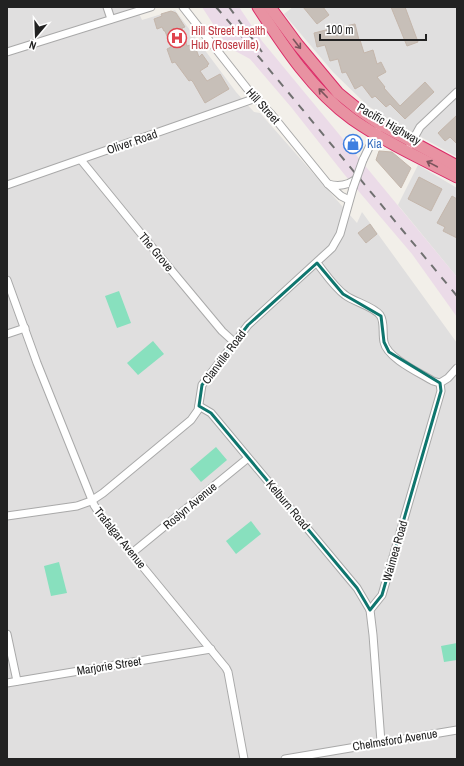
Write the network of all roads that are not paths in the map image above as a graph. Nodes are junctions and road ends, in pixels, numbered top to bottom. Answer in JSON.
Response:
{"nodes":[{"id":1,"x":107,"y":7,"type":"edge"},
{"id":2,"x":151,"y":7,"type":"edge"},
{"id":3,"x":183,"y":7,"type":"edge"},
{"id":4,"x":258,"y":7,"type":"edge"},
{"id":5,"x":270,"y":7,"type":"edge"},
{"id":6,"x":111,"y":19,"type":"junction"},
{"id":7,"x":7,"y":52,"type":"edge"},
{"id":8,"x":457,"y":92,"type":"edge"},
{"id":9,"x":256,"y":98,"type":"junction"},
{"id":10,"x":378,"y":129,"type":"junction"},
{"id":11,"x":409,"y":146,"type":"junction"},
{"id":12,"x":81,"y":160,"type":"junction"},
{"id":13,"x":457,"y":166,"type":"edge"},
{"id":14,"x":457,"y":177,"type":"edge"},
{"id":15,"x":328,"y":184,"type":"junction"},
{"id":16,"x":7,"y":185,"type":"edge"},
{"id":17,"x":351,"y":186,"type":"junction"},
{"id":18,"x":349,"y":200,"type":"junction"},
{"id":19,"x":317,"y":263,"type":"junction"},
{"id":20,"x":7,"y":280,"type":"edge"},
{"id":21,"x":24,"y":328,"type":"junction"},
{"id":22,"x":7,"y":334,"type":"edge"},
{"id":23,"x":234,"y":342,"type":"junction"},
{"id":24,"x":457,"y":368,"type":"edge"},
{"id":25,"x":440,"y":383,"type":"junction"},
{"id":26,"x":199,"y":406,"type":"junction"},
{"id":27,"x":248,"y":458,"type":"junction"},
{"id":28,"x":91,"y":501,"type":"junction"},
{"id":29,"x":7,"y":516,"type":"edge"},
{"id":30,"x":132,"y":553,"type":"junction"},
{"id":31,"x":370,"y":610,"type":"junction"},
{"id":32,"x":7,"y":634,"type":"edge"},
{"id":33,"x":210,"y":649,"type":"junction"},
{"id":34,"x":18,"y":681,"type":"junction"},
{"id":35,"x":7,"y":683,"type":"edge"},
{"id":36,"x":457,"y":730,"type":"edge"},
{"id":37,"x":381,"y":742,"type":"junction"},
{"id":38,"x":243,"y":759,"type":"edge"},
{"id":39,"x":247,"y":759,"type":"edge"},
{"id":40,"x":285,"y":759,"type":"edge"}],
"edges":[{"from":1,"to":6,"type":"street"},
{"from":2,"to":6,"type":"street"},
{"from":3,"to":9,"type":"street","name":"Hill Street"},
{"from":10,"to":4,"type":"highway","name":"Pacific Highway","one_way":true},
{"from":5,"to":10,"type":"highway","name":"Pacific Highway","one_way":true},
{"from":6,"to":7,"type":"street"},
{"from":8,"to":11,"type":"street"},
{"from":9,"to":12,"type":"street","name":"Oliver Road"},
{"from":9,"to":15,"type":"street","name":"Hill Street"},
{"from":10,"to":11,"type":"highway","name":"Pacific Highway"},
{"from":10,"to":17,"type":"street","name":"Clanville Road","bridge":true},
{"from":11,"to":13,"type":"highway","name":"Pacific Highway"},
{"from":14,"to":11,"type":"highway","name":"Pacific Highway","one_way":true},
{"from":12,"to":16,"type":"street","name":"Oliver Road"},
{"from":12,"to":23,"type":"street","name":"The Grove"},
{"from":15,"to":17,"type":"street"},
{"from":15,"to":18,"type":"street","name":"Hill Street"},
{"from":17,"to":18,"type":"street","name":"Clanville Road"},
{"from":18,"to":19,"type":"street","name":"Clanville Road"},
{"from":19,"to":23,"type":"street","name":"Clanville Road"},
{"from":19,"to":25,"type":"street"},
{"from":20,"to":21,"type":"street","name":"Trafalgar Avenue"},
{"from":21,"to":22,"type":"street"},
{"from":21,"to":28,"type":"street","name":"Trafalgar Avenue"},
{"from":23,"to":26,"type":"street","name":"Clanville Road"},
{"from":24,"to":25,"type":"street"},
{"from":25,"to":31,"type":"street","name":"Waimea Road"},
{"from":26,"to":27,"type":"street","name":"Kelburn Road"},
{"from":26,"to":28,"type":"street","name":"Clanville Road"},
{"from":27,"to":30,"type":"street","name":"Roslyn Avenue"},
{"from":27,"to":31,"type":"street","name":"Kelburn Road"},
{"from":28,"to":29,"type":"street","name":"Clanville Road"},
{"from":28,"to":30,"type":"street","name":"Trafalgar Avenue"},
{"from":30,"to":33,"type":"street","name":"Trafalgar Avenue"},
{"from":31,"to":37,"type":"street"},
{"from":32,"to":34,"type":"street"},
{"from":33,"to":34,"type":"street","name":"Marjorie Street"},
{"from":33,"to":38,"type":"street","name":"Trafalgar Avenue"},
{"from":34,"to":35,"type":"street","name":"Marjorie Street"},
{"from":36,"to":37,"type":"street","name":"Chelmsford Avenue"},
{"from":37,"to":40,"type":"street","name":"Chelmsford Avenue"},
{"from":38,"to":39,"type":"street"}]}
